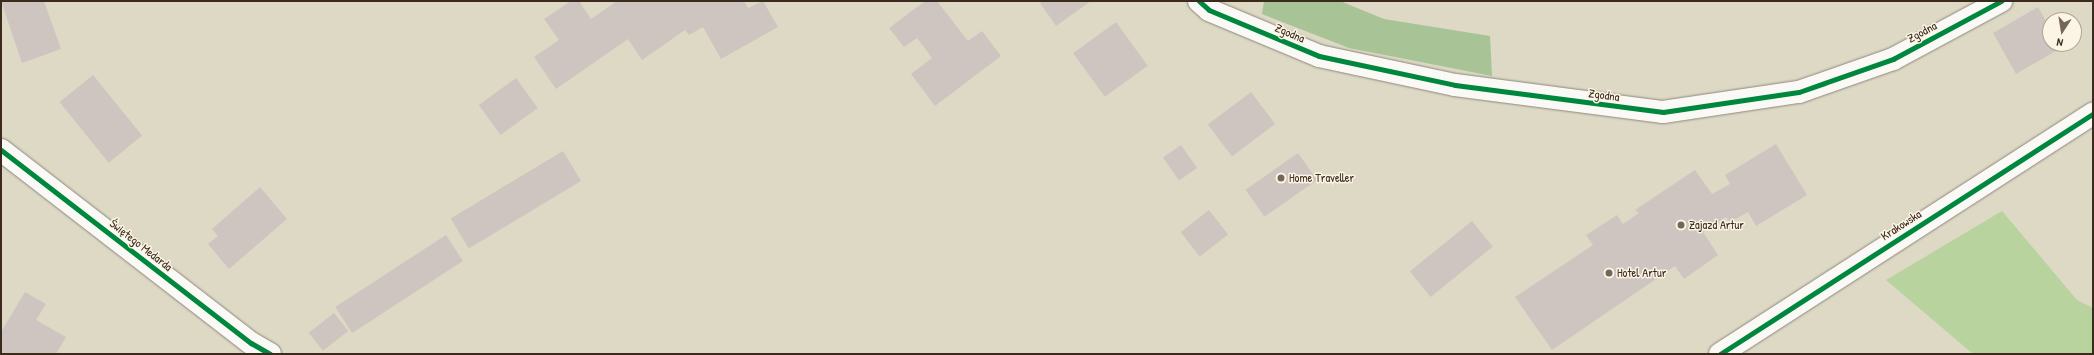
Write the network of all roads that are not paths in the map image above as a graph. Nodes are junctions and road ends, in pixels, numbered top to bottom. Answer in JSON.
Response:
{"nodes":[{"id":1,"x":1199,"y":1,"type":"edge"},
{"id":2,"x":2001,"y":1,"type":"edge"},
{"id":3,"x":2093,"y":114,"type":"edge"},
{"id":4,"x":1,"y":150,"type":"edge"},
{"id":5,"x":270,"y":354,"type":"edge"},
{"id":6,"x":1720,"y":354,"type":"edge"}],
"edges":[{"from":1,"to":2,"type":"street","name":"Zgodna"},
{"from":3,"to":6,"type":"street","name":"Krakowska"},
{"from":4,"to":5,"type":"street","name":"Świętego Medarda"}]}
